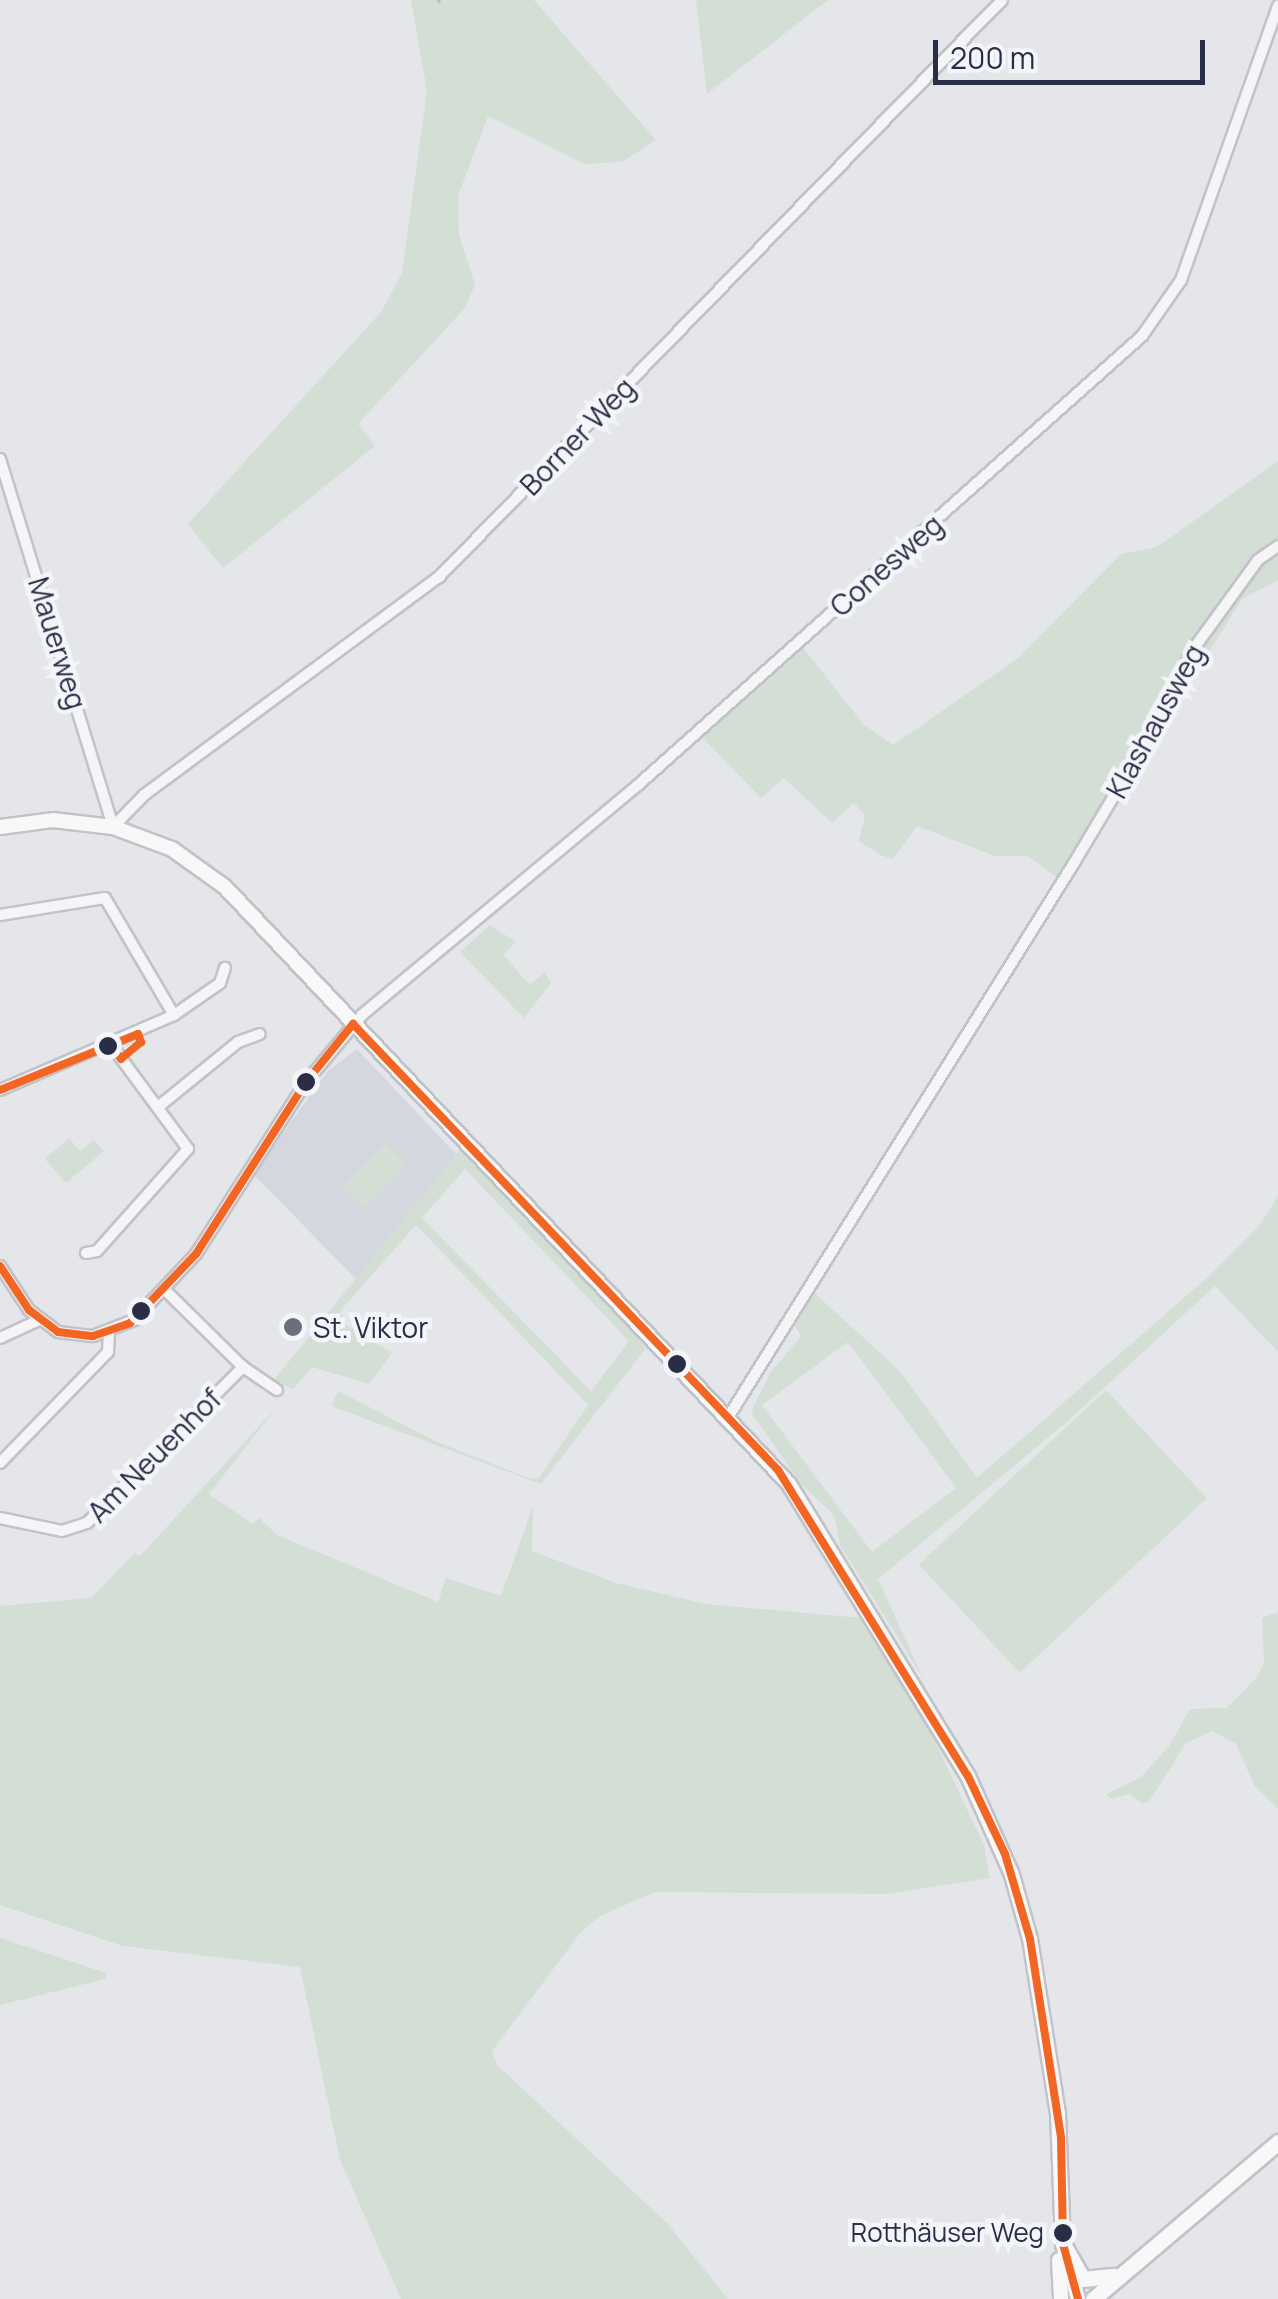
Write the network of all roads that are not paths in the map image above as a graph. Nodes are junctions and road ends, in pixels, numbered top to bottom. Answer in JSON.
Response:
{"nodes":[{"id":1,"x":1002,"y":0,"type":"edge"},
{"id":2,"x":1278,"y":6,"type":"edge"},
{"id":3,"x":0,"y":459,"type":"edge"},
{"id":4,"x":1278,"y":546,"type":"edge"},
{"id":5,"x":0,"y":826,"type":"edge"},
{"id":6,"x":114,"y":827,"type":"junction"},
{"id":7,"x":0,"y":914,"type":"edge"},
{"id":8,"x":226,"y":968,"type":"dead end"},
{"id":9,"x":174,"y":1015,"type":"junction"},
{"id":10,"x":354,"y":1024,"type":"junction"},
{"id":11,"x":260,"y":1034,"type":"dead end"},
{"id":12,"x":112,"y":1046,"type":"junction"},
{"id":13,"x":0,"y":1090,"type":"edge"},
{"id":14,"x":158,"y":1107,"type":"junction"},
{"id":15,"x":86,"y":1253,"type":"dead end"},
{"id":16,"x":0,"y":1266,"type":"edge"},
{"id":17,"x":165,"y":1290,"type":"junction"},
{"id":18,"x":39,"y":1320,"type":"junction"},
{"id":19,"x":109,"y":1334,"type":"junction"},
{"id":20,"x":0,"y":1338,"type":"edge"},
{"id":21,"x":243,"y":1367,"type":"junction"},
{"id":22,"x":277,"y":1390,"type":"dead end"},
{"id":23,"x":730,"y":1416,"type":"junction"},
{"id":24,"x":0,"y":1463,"type":"edge"},
{"id":25,"x":0,"y":1518,"type":"edge"},
{"id":26,"x":1278,"y":2142,"type":"edge"},
{"id":27,"x":1063,"y":2244,"type":"junction"},
{"id":28,"x":1118,"y":2276,"type":"junction"},
{"id":29,"x":1060,"y":2299,"type":"edge"},
{"id":30,"x":1078,"y":2299,"type":"edge"},
{"id":31,"x":1093,"y":2299,"type":"edge"}],
"edges":[{"from":1,"to":6,"type":"street","name":"Borner Weg"},
{"from":2,"to":10,"type":"street","name":"Conesweg"},
{"from":3,"to":6,"type":"street","name":"Mauerweg"},
{"from":4,"to":23,"type":"street","name":"Klashausweg"},
{"from":5,"to":6,"type":"street"},
{"from":6,"to":10,"type":"street"},
{"from":7,"to":9,"type":"street"},
{"from":8,"to":9,"type":"street"},
{"from":9,"to":12,"type":"street"},
{"from":10,"to":17,"type":"street","name":"Conesweg"},
{"from":10,"to":23,"type":"street"},
{"from":11,"to":14,"type":"street"},
{"from":12,"to":13,"type":"street"},
{"from":12,"to":14,"type":"street"},
{"from":14,"to":15,"type":"street"},
{"from":16,"to":18,"type":"street"},
{"from":17,"to":19,"type":"street","name":"Conesweg"},
{"from":17,"to":21,"type":"street","name":"Am Neuenhof"},
{"from":18,"to":19,"type":"street"},
{"from":18,"to":20,"type":"street"},
{"from":19,"to":24,"type":"street"},
{"from":21,"to":22,"type":"street","name":"Am Neuenhof"},
{"from":21,"to":25,"type":"street","name":"Am Neuenhof"},
{"from":23,"to":27,"type":"street"},
{"from":26,"to":28,"type":"main road"},
{"from":27,"to":28,"type":"main road"},
{"from":27,"to":29,"type":"street"},
{"from":27,"to":30,"type":"street"},
{"from":28,"to":31,"type":"main road"}]}
